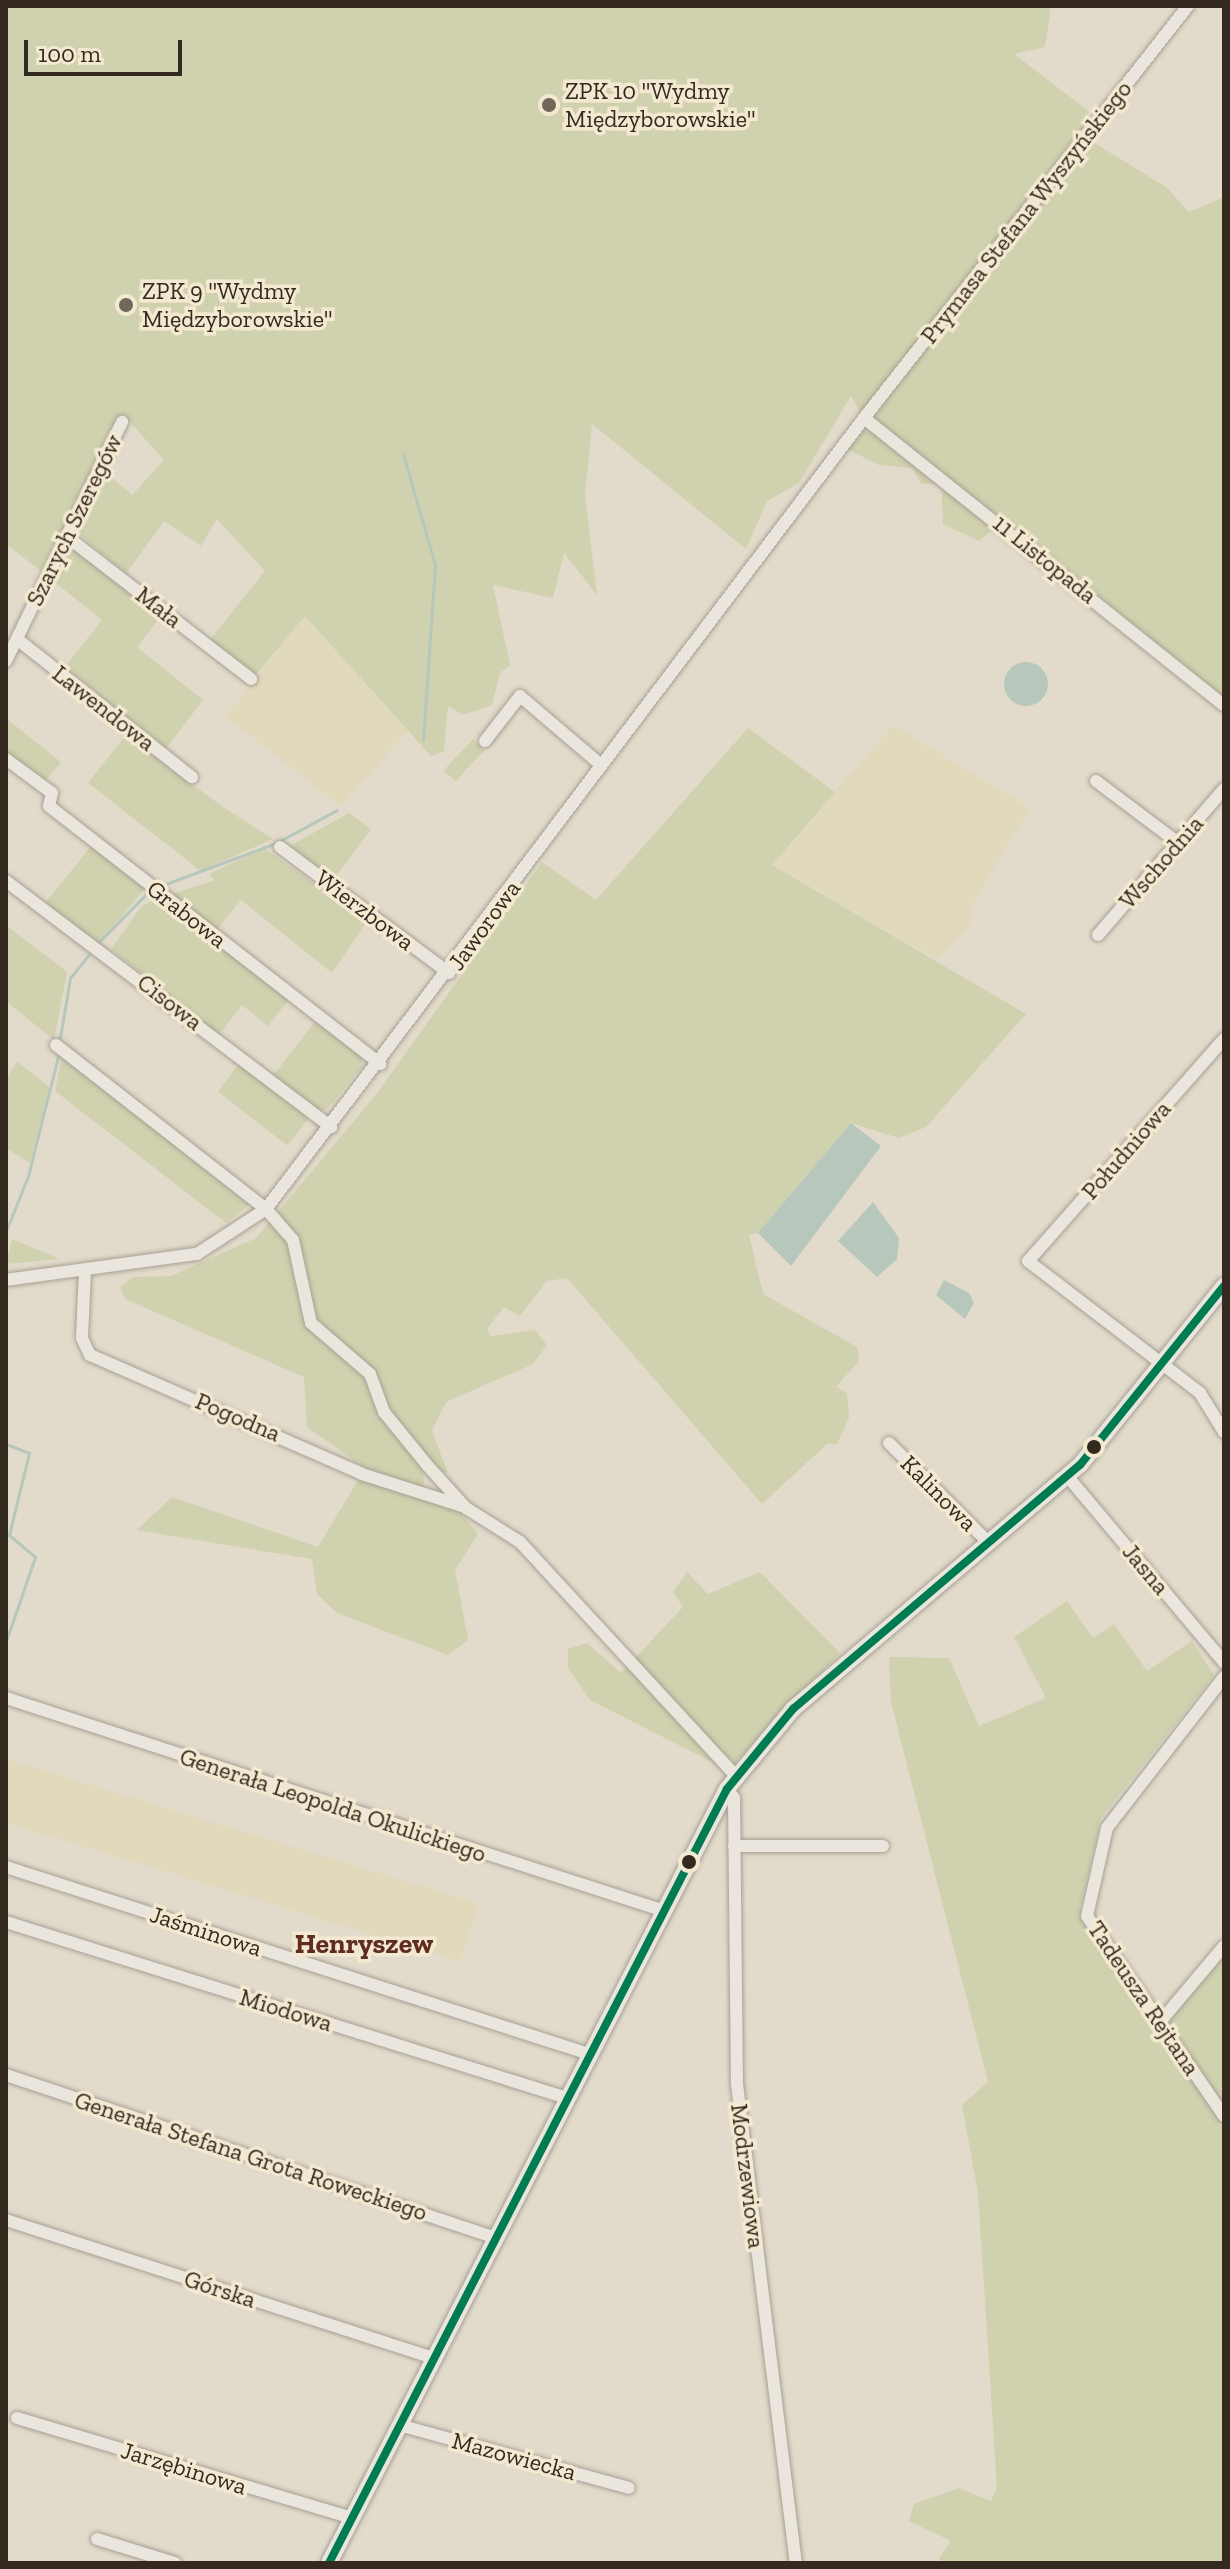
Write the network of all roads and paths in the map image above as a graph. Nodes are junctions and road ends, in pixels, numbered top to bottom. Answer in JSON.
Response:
{"nodes":[{"id":1,"x":1188,"y":6,"type":"edge"},
{"id":2,"x":864,"y":418,"type":"junction"},
{"id":3,"x":122,"y":422,"type":"dead end"},
{"id":4,"x":66,"y":536,"type":"junction"},
{"id":5,"x":17,"y":639,"type":"junction"},
{"id":6,"x":6,"y":661,"type":"edge"},
{"id":7,"x":251,"y":679,"type":"dead end"},
{"id":8,"x":1224,"y":705,"type":"edge"},
{"id":9,"x":485,"y":741,"type":"dead end"},
{"id":10,"x":6,"y":759,"type":"edge"},
{"id":11,"x":601,"y":765,"type":"junction"},
{"id":12,"x":192,"y":777,"type":"dead end"},
{"id":13,"x":1096,"y":781,"type":"dead end"},
{"id":14,"x":1224,"y":789,"type":"edge"},
{"id":15,"x":1177,"y":842,"type":"junction"},
{"id":16,"x":280,"y":847,"type":"dead end"},
{"id":17,"x":6,"y":881,"type":"edge"},
{"id":18,"x":1098,"y":935,"type":"dead end"},
{"id":19,"x":449,"y":973,"type":"junction"},
{"id":20,"x":1224,"y":1039,"type":"edge"},
{"id":21,"x":56,"y":1045,"type":"dead end"},
{"id":22,"x":381,"y":1064,"type":"junction"},
{"id":23,"x":331,"y":1127,"type":"junction"},
{"id":24,"x":266,"y":1209,"type":"junction"},
{"id":25,"x":85,"y":1271,"type":"junction"},
{"id":26,"x":6,"y":1280,"type":"edge"},
{"id":27,"x":1223,"y":1290,"type":"edge"},
{"id":28,"x":1162,"y":1364,"type":"junction"},
{"id":29,"x":1224,"y":1432,"type":"edge"},
{"id":30,"x":889,"y":1443,"type":"dead end"},
{"id":31,"x":1068,"y":1477,"type":"junction"},
{"id":32,"x":466,"y":1508,"type":"junction"},
{"id":33,"x":989,"y":1543,"type":"junction"},
{"id":34,"x":1224,"y":1662,"type":"edge"},
{"id":35,"x":1224,"y":1677,"type":"edge"},
{"id":36,"x":6,"y":1698,"type":"edge"},
{"id":37,"x":732,"y":1783,"type":"junction"},
{"id":38,"x":734,"y":1846,"type":"junction"},
{"id":39,"x":883,"y":1846,"type":"dead end"},
{"id":40,"x":6,"y":1867,"type":"edge"},
{"id":41,"x":661,"y":1910,"type":"junction"},
{"id":42,"x":6,"y":1922,"type":"edge"},
{"id":43,"x":1224,"y":1946,"type":"edge"},
{"id":44,"x":1160,"y":2022,"type":"junction"},
{"id":45,"x":589,"y":2054,"type":"junction"},
{"id":46,"x":6,"y":2075,"type":"edge"},
{"id":47,"x":567,"y":2098,"type":"junction"},
{"id":48,"x":1224,"y":2116,"type":"edge"},
{"id":49,"x":6,"y":2220,"type":"edge"},
{"id":50,"x":496,"y":2238,"type":"junction"},
{"id":51,"x":434,"y":2358,"type":"junction"},
{"id":52,"x":17,"y":2418,"type":"dead end"},
{"id":53,"x":399,"y":2425,"type":"junction"},
{"id":54,"x":629,"y":2488,"type":"dead end"},
{"id":55,"x":352,"y":2518,"type":"junction"},
{"id":56,"x":97,"y":2539,"type":"dead end"},
{"id":57,"x":175,"y":2563,"type":"edge"},
{"id":58,"x":329,"y":2563,"type":"edge"},
{"id":59,"x":796,"y":2563,"type":"edge"}],
"edges":[{"from":1,"to":2,"type":"street","name":"Prymasa Stefana Wyszyńskiego"},
{"from":2,"to":8,"type":"street","name":"11 Listopada"},
{"from":2,"to":11,"type":"street","name":"Jaworowa"},
{"from":3,"to":4,"type":"street","name":"Szarych Szeregów"},
{"from":4,"to":5,"type":"street","name":"Szarych Szeregów"},
{"from":4,"to":7,"type":"street","name":"Mała"},
{"from":5,"to":6,"type":"street","name":"Szarych Szeregów"},
{"from":5,"to":12,"type":"street","name":"Lawendowa"},
{"from":9,"to":11,"type":"street"},
{"from":10,"to":22,"type":"street","name":"Grabowa"},
{"from":11,"to":19,"type":"street","name":"Jaworowa"},
{"from":13,"to":15,"type":"street"},
{"from":14,"to":15,"type":"street","name":"Wschodnia"},
{"from":15,"to":18,"type":"street","name":"Wschodnia"},
{"from":16,"to":19,"type":"street","name":"Wierzbowa"},
{"from":17,"to":23,"type":"street","name":"Cisowa"},
{"from":19,"to":22,"type":"street","name":"Jaworowa"},
{"from":20,"to":28,"type":"street","name":"Południowa"},
{"from":21,"to":24,"type":"street"},
{"from":22,"to":23,"type":"street","name":"Jaworowa"},
{"from":23,"to":24,"type":"street","name":"Jaworowa"},
{"from":24,"to":25,"type":"street","name":"Jaworowa"},
{"from":24,"to":32,"type":"street"},
{"from":25,"to":26,"type":"street","name":"Jaworowa"},
{"from":25,"to":32,"type":"street","name":"Pogodna"},
{"from":27,"to":28,"type":"street"},
{"from":28,"to":29,"type":"street"},
{"from":28,"to":31,"type":"street"},
{"from":30,"to":33,"type":"street","name":"Kalinowa"},
{"from":31,"to":33,"type":"street"},
{"from":31,"to":34,"type":"street","name":"Jasna"},
{"from":32,"to":37,"type":"street"},
{"from":33,"to":37,"type":"street"},
{"from":35,"to":44,"type":"street","name":"Tadeusza Rejtana"},
{"from":36,"to":41,"type":"street","name":"Generała Leopolda Okulickiego"},
{"from":37,"to":38,"type":"street","name":"Modrzewiowa"},
{"from":37,"to":41,"type":"street"},
{"from":38,"to":39,"type":"street"},
{"from":38,"to":59,"type":"street","name":"Modrzewiowa"},
{"from":40,"to":45,"type":"street","name":"Jaśminowa"},
{"from":41,"to":45,"type":"street"},
{"from":42,"to":47,"type":"street","name":"Miodowa"},
{"from":43,"to":44,"type":"street"},
{"from":44,"to":48,"type":"street","name":"Tadeusza Rejtana"},
{"from":45,"to":47,"type":"street"},
{"from":46,"to":50,"type":"street","name":"Generała Stefana Grota Roweckiego"},
{"from":47,"to":50,"type":"street"},
{"from":49,"to":51,"type":"street","name":"Górska"},
{"from":50,"to":51,"type":"street"},
{"from":51,"to":53,"type":"street"},
{"from":52,"to":55,"type":"street","name":"Jarzębinowa"},
{"from":53,"to":54,"type":"street","name":"Mazowiecka"},
{"from":53,"to":55,"type":"street"},
{"from":55,"to":58,"type":"street"},
{"from":56,"to":57,"type":"street"}]}
